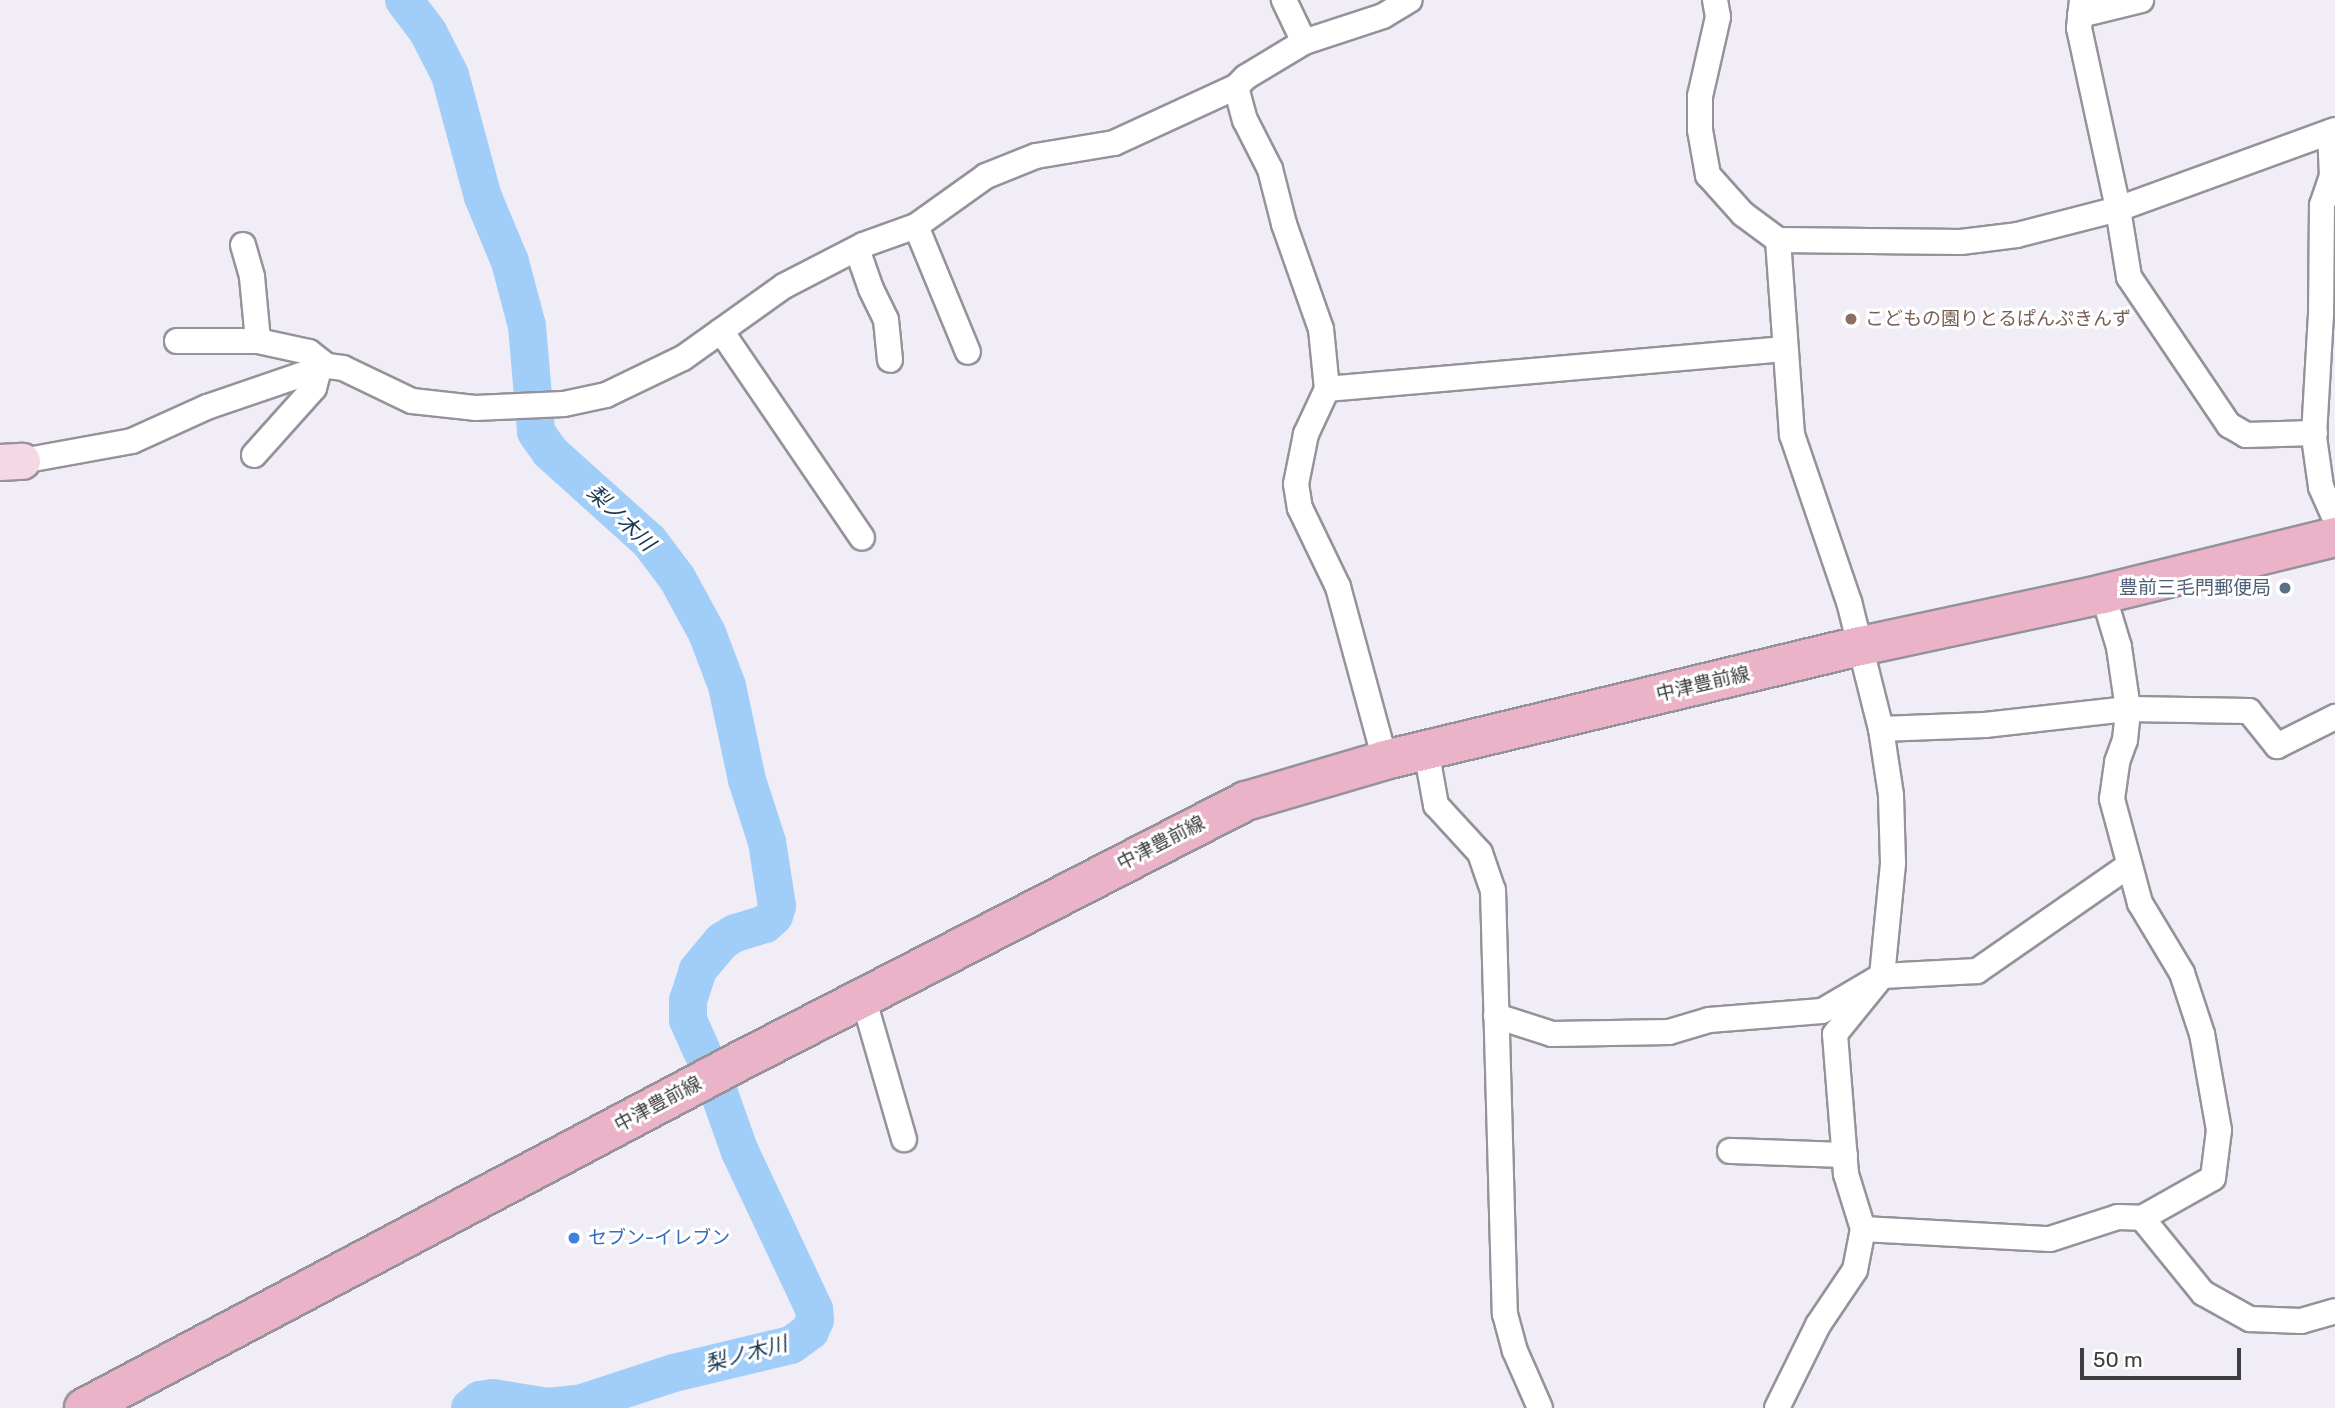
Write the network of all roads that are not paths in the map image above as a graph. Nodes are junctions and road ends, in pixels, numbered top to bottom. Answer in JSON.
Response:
{"nodes":[{"id":1,"x":1284,"y":0,"type":"edge"},
{"id":2,"x":1410,"y":0,"type":"edge"},
{"id":3,"x":1715,"y":0,"type":"edge"},
{"id":4,"x":2141,"y":0,"type":"edge"},
{"id":5,"x":2082,"y":8,"type":"edge"},
{"id":6,"x":1304,"y":42,"type":"junction"},
{"id":7,"x":1236,"y":87,"type":"junction"},
{"id":8,"x":2332,"y":131,"type":"edge"},
{"id":9,"x":2118,"y":209,"type":"junction"},
{"id":10,"x":916,"y":226,"type":"junction"},
{"id":11,"x":1778,"y":240,"type":"junction"},
{"id":12,"x":243,"y":245,"type":"dead end"},
{"id":13,"x":857,"y":248,"type":"junction"},
{"id":14,"x":721,"y":331,"type":"junction"},
{"id":15,"x":177,"y":341,"type":"dead end"},
{"id":16,"x":258,"y":341,"type":"junction"},
{"id":17,"x":1784,"y":349,"type":"junction"},
{"id":18,"x":968,"y":352,"type":"dead end"},
{"id":19,"x":890,"y":360,"type":"dead end"},
{"id":20,"x":323,"y":368,"type":"junction"},
{"id":21,"x":1327,"y":389,"type":"junction"},
{"id":22,"x":2315,"y":432,"type":"junction"},
{"id":23,"x":254,"y":454,"type":"dead end"},
{"id":24,"x":11,"y":461,"type":"edge"},
{"id":25,"x":2335,"y":519,"type":"edge"},
{"id":26,"x":2335,"y":537,"type":"edge"},
{"id":27,"x":862,"y":538,"type":"dead end"},
{"id":28,"x":2103,"y":594,"type":"junction"},
{"id":29,"x":1861,"y":646,"type":"junction"},
{"id":30,"x":2128,"y":709,"type":"junction"},
{"id":31,"x":2335,"y":718,"type":"edge"},
{"id":32,"x":1881,"y":729,"type":"junction"},
{"id":33,"x":1426,"y":750,"type":"junction"},
{"id":34,"x":1385,"y":760,"type":"junction"},
{"id":35,"x":2129,"y":866,"type":"junction"},
{"id":36,"x":1882,"y":976,"type":"junction"},
{"id":37,"x":863,"y":997,"type":"junction"},
{"id":38,"x":1496,"y":1016,"type":"junction"},
{"id":39,"x":904,"y":1139,"type":"dead end"},
{"id":40,"x":1730,"y":1151,"type":"dead end"},
{"id":41,"x":1845,"y":1155,"type":"junction"},
{"id":42,"x":2142,"y":1218,"type":"junction"},
{"id":43,"x":1863,"y":1229,"type":"junction"},
{"id":44,"x":2335,"y":1311,"type":"edge"},
{"id":45,"x":84,"y":1408,"type":"edge"},
{"id":46,"x":1540,"y":1408,"type":"edge"},
{"id":47,"x":1777,"y":1408,"type":"edge"}],
"edges":[{"from":1,"to":6,"type":"street"},
{"from":2,"to":6,"type":"street"},
{"from":3,"to":11,"type":"street"},
{"from":4,"to":5,"type":"street"},
{"from":5,"to":9,"type":"street"},
{"from":6,"to":7,"type":"street"},
{"from":7,"to":10,"type":"street"},
{"from":7,"to":21,"type":"street"},
{"from":8,"to":9,"type":"street"},
{"from":8,"to":22,"type":"street"},
{"from":9,"to":11,"type":"street"},
{"from":9,"to":22,"type":"street"},
{"from":10,"to":13,"type":"street"},
{"from":10,"to":18,"type":"street"},
{"from":11,"to":17,"type":"street"},
{"from":12,"to":16,"type":"street"},
{"from":13,"to":14,"type":"street"},
{"from":13,"to":19,"type":"street"},
{"from":14,"to":20,"type":"street"},
{"from":14,"to":27,"type":"street"},
{"from":15,"to":16,"type":"street"},
{"from":16,"to":20,"type":"street"},
{"from":17,"to":21,"type":"street"},
{"from":17,"to":29,"type":"street"},
{"from":20,"to":23,"type":"street"},
{"from":20,"to":24,"type":"street"},
{"from":21,"to":34,"type":"street"},
{"from":22,"to":25,"type":"street"},
{"from":26,"to":28,"type":"main road","name":"中津豊前線"},
{"from":28,"to":29,"type":"main road","name":"中津豊前線"},
{"from":28,"to":30,"type":"street"},
{"from":29,"to":32,"type":"street"},
{"from":29,"to":33,"type":"main road","name":"中津豊前線"},
{"from":30,"to":31,"type":"street"},
{"from":30,"to":32,"type":"street"},
{"from":30,"to":35,"type":"street"},
{"from":32,"to":36,"type":"street"},
{"from":33,"to":34,"type":"main road","name":"中津豊前線"},
{"from":33,"to":38,"type":"street"},
{"from":34,"to":37,"type":"main road","name":"中津豊前線"},
{"from":35,"to":36,"type":"street"},
{"from":35,"to":42,"type":"street"},
{"from":36,"to":38,"type":"street"},
{"from":36,"to":41,"type":"street"},
{"from":37,"to":39,"type":"street"},
{"from":37,"to":45,"type":"main road","name":"中津豊前線"},
{"from":38,"to":46,"type":"street"},
{"from":40,"to":41,"type":"street"},
{"from":41,"to":43,"type":"street"},
{"from":42,"to":43,"type":"street"},
{"from":42,"to":44,"type":"street"},
{"from":43,"to":47,"type":"street"}]}
